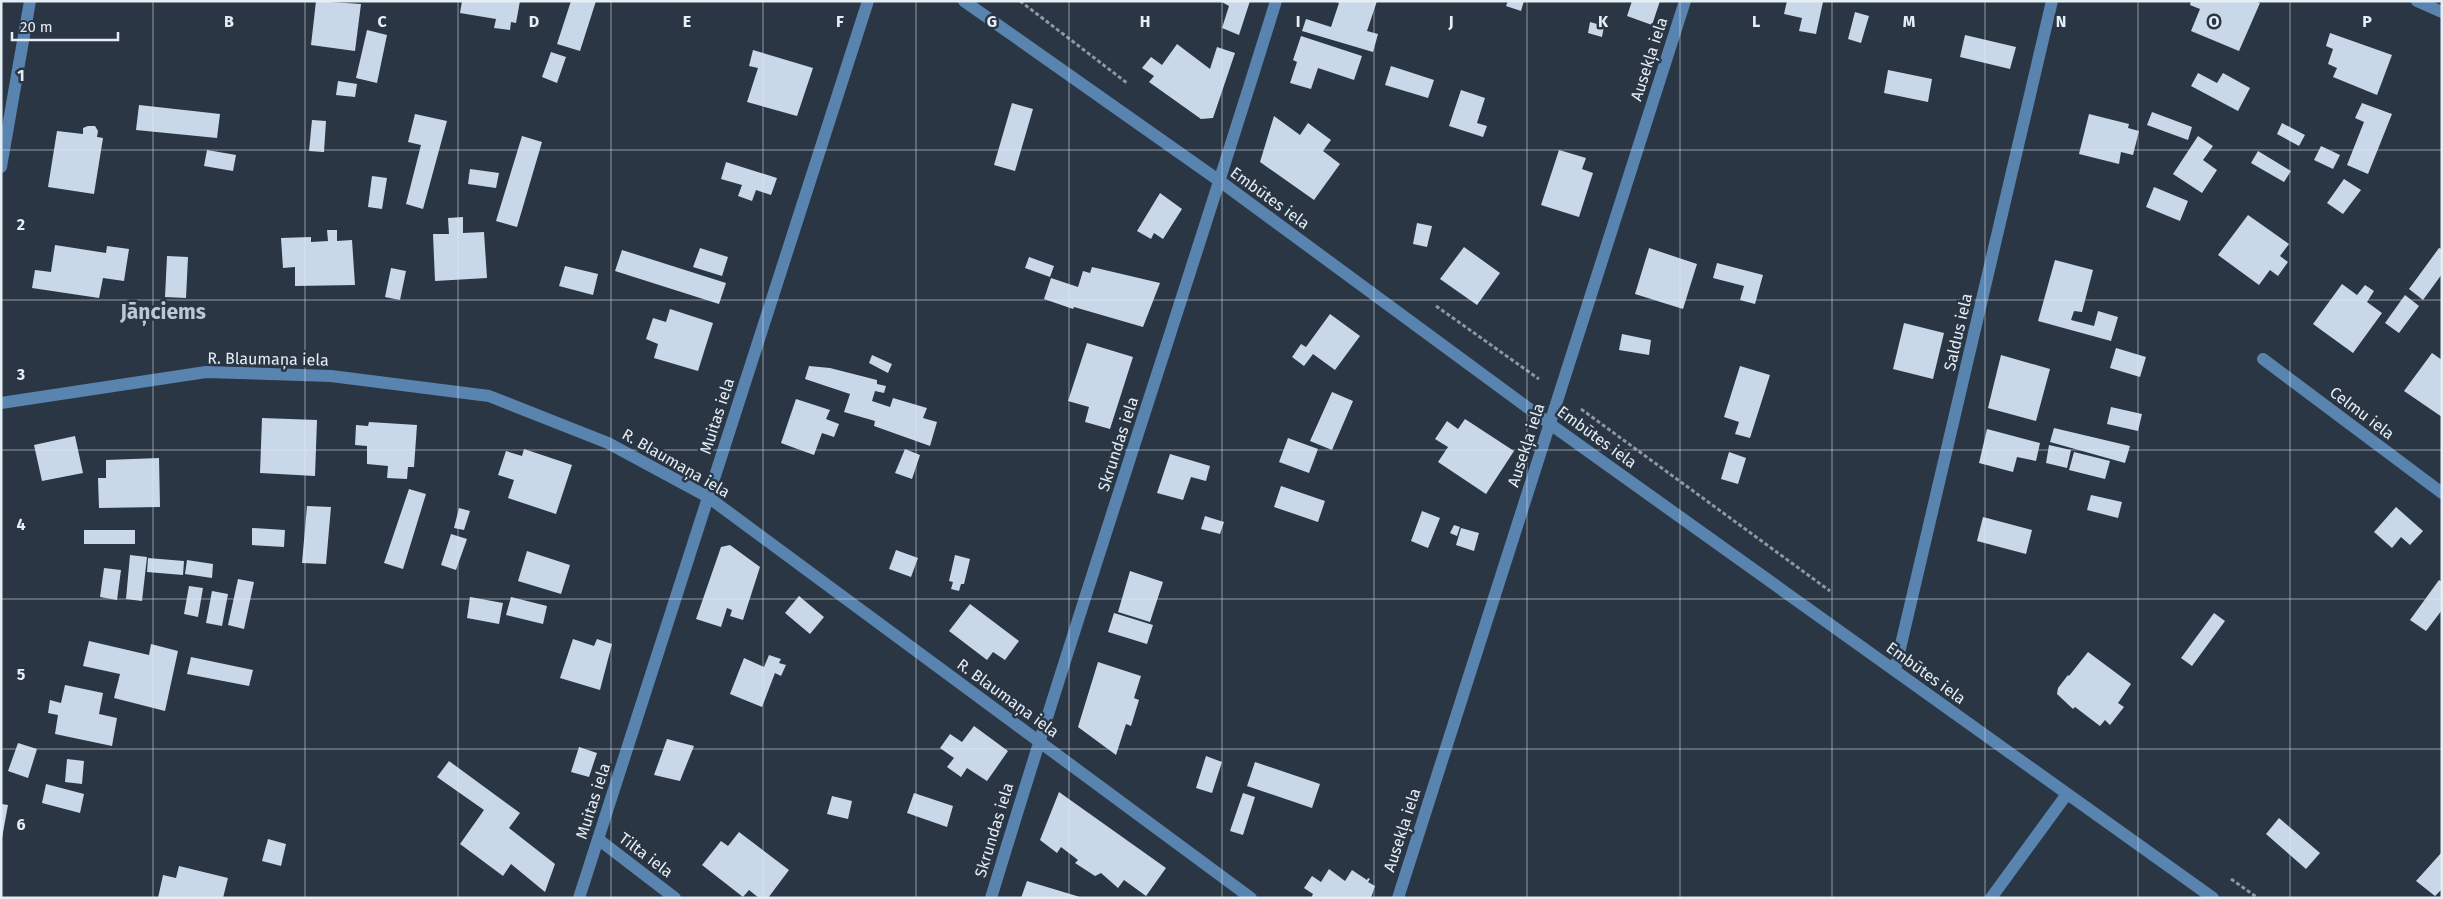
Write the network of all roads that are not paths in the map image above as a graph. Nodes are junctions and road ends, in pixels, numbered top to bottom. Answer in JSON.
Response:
{"nodes":[{"id":1,"x":30,"y":1,"type":"edge"},
{"id":2,"x":868,"y":1,"type":"edge"},
{"id":3,"x":964,"y":1,"type":"edge"},
{"id":4,"x":1276,"y":1,"type":"edge"},
{"id":5,"x":1685,"y":1,"type":"edge"},
{"id":6,"x":2052,"y":1,"type":"edge"},
{"id":7,"x":2417,"y":1,"type":"edge"},
{"id":8,"x":2442,"y":12,"type":"edge"},
{"id":9,"x":1,"y":167,"type":"edge"},
{"id":10,"x":1221,"y":182,"type":"junction"},
{"id":11,"x":2264,"y":359,"type":"dead end"},
{"id":12,"x":1,"y":403,"type":"edge"},
{"id":13,"x":1550,"y":424,"type":"junction"},
{"id":14,"x":2442,"y":493,"type":"edge"},
{"id":15,"x":708,"y":496,"type":"junction"},
{"id":16,"x":1895,"y":670,"type":"junction"},
{"id":17,"x":1038,"y":741,"type":"junction"},
{"id":18,"x":2067,"y":794,"type":"junction"},
{"id":19,"x":598,"y":839,"type":"junction"},
{"id":20,"x":579,"y":898,"type":"edge"},
{"id":21,"x":675,"y":898,"type":"edge"},
{"id":22,"x":991,"y":898,"type":"edge"},
{"id":23,"x":1251,"y":898,"type":"edge"},
{"id":24,"x":1398,"y":898,"type":"edge"},
{"id":25,"x":1991,"y":898,"type":"edge"},
{"id":26,"x":2212,"y":898,"type":"edge"}],
"edges":[{"from":1,"to":9,"type":"street"},
{"from":2,"to":15,"type":"street","name":"Muitas iela"},
{"from":3,"to":10,"type":"street","name":"Embūtes iela"},
{"from":4,"to":10,"type":"street","name":"Skrundas iela"},
{"from":5,"to":13,"type":"street","name":"Ausekļa iela"},
{"from":6,"to":16,"type":"street","name":"Saldus iela"},
{"from":7,"to":8,"type":"street"},
{"from":10,"to":13,"type":"street","name":"Embūtes iela"},
{"from":10,"to":17,"type":"street","name":"Skrundas iela"},
{"from":11,"to":14,"type":"street","name":"Celmu iela"},
{"from":12,"to":15,"type":"street","name":"R. Blaumaņa iela"},
{"from":13,"to":16,"type":"street","name":"Embūtes iela"},
{"from":13,"to":24,"type":"street","name":"Ausekļa iela"},
{"from":15,"to":17,"type":"street","name":"R. Blaumaņa iela"},
{"from":15,"to":19,"type":"street","name":"Muitas iela"},
{"from":16,"to":18,"type":"street","name":"Embūtes iela"},
{"from":17,"to":22,"type":"street","name":"Skrundas iela"},
{"from":17,"to":23,"type":"street","name":"R. Blaumaņa iela"},
{"from":18,"to":25,"type":"street"},
{"from":18,"to":26,"type":"street","name":"Embūtes iela"},
{"from":19,"to":20,"type":"street","name":"Muitas iela"},
{"from":19,"to":21,"type":"street","name":"Tilta iela"}]}
